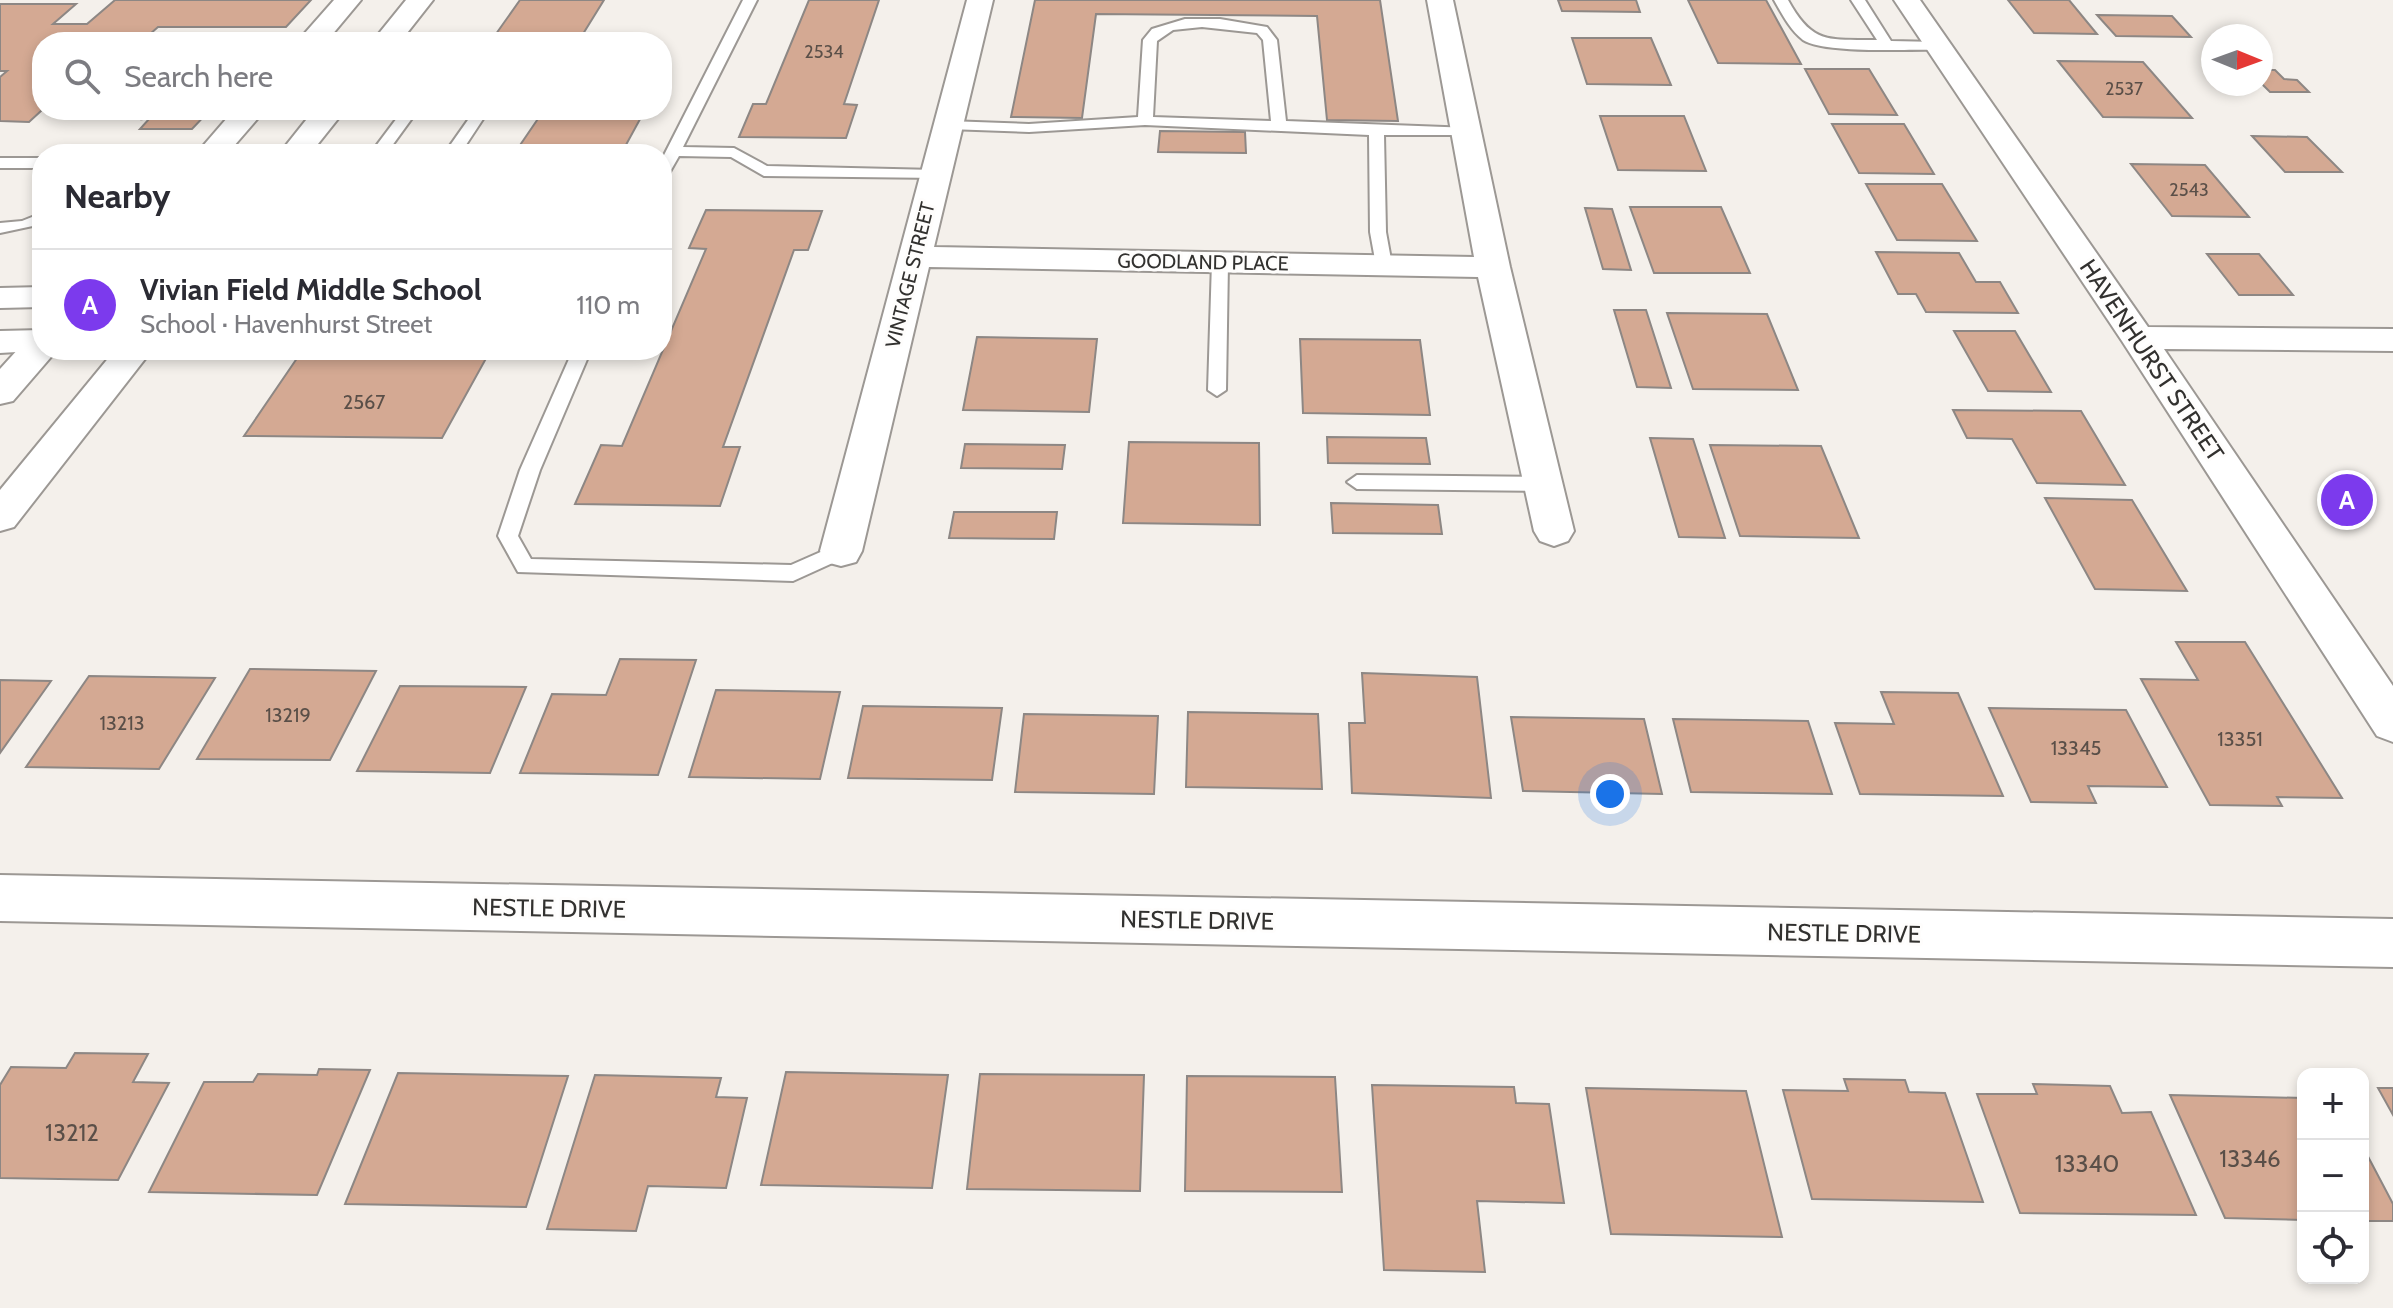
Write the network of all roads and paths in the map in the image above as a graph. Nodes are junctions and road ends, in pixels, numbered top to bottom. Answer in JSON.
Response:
{"nodes":[{"id":1,"x":348,"y":0,"type":"edge"},
{"id":2,"x":420,"y":0,"type":"edge"},
{"id":3,"x":750,"y":0,"type":"edge"},
{"id":4,"x":980,"y":0,"type":"edge"},
{"id":5,"x":1440,"y":0,"type":"edge"},
{"id":6,"x":1781,"y":0,"type":"edge"},
{"id":7,"x":1858,"y":0,"type":"edge"},
{"id":8,"x":1907,"y":0,"type":"edge"},
{"id":9,"x":320,"y":32,"type":"edge"},
{"id":10,"x":394,"y":32,"type":"edge"},
{"id":11,"x":1888,"y":46,"type":"junction"},
{"id":12,"x":1938,"y":46,"type":"junction"},
{"id":13,"x":241,"y":120,"type":"edge"},
{"id":14,"x":322,"y":120,"type":"edge"},
{"id":15,"x":404,"y":120,"type":"edge"},
{"id":16,"x":475,"y":120,"type":"edge"},
{"id":17,"x":1145,"y":121,"type":"junction"},
{"id":18,"x":1279,"y":124,"type":"junction"},
{"id":19,"x":948,"y":125,"type":"junction"},
{"id":20,"x":1376,"y":130,"type":"junction"},
{"id":21,"x":1466,"y":131,"type":"junction"},
{"id":22,"x":220,"y":144,"type":"edge"},
{"id":23,"x":302,"y":144,"type":"edge"},
{"id":24,"x":386,"y":144,"type":"edge"},
{"id":25,"x":459,"y":144,"type":"edge"},
{"id":26,"x":674,"y":151,"type":"junction"},
{"id":27,"x":672,"y":155,"type":"edge"},
{"id":28,"x":0,"y":163,"type":"edge"},
{"id":29,"x":32,"y":163,"type":"edge"},
{"id":30,"x":935,"y":175,"type":"junction"},
{"id":31,"x":32,"y":222,"type":"edge"},
{"id":32,"x":0,"y":228,"type":"edge"},
{"id":33,"x":914,"y":257,"type":"junction"},
{"id":34,"x":1220,"y":262,"type":"junction"},
{"id":35,"x":1384,"y":265,"type":"junction"},
{"id":36,"x":1493,"y":267,"type":"junction"},
{"id":37,"x":32,"y":297,"type":"edge"},
{"id":38,"x":0,"y":298,"type":"edge"},
{"id":39,"x":2138,"y":338,"type":"junction"},
{"id":40,"x":2393,"y":340,"type":"edge"},
{"id":41,"x":0,"y":342,"type":"edge"},
{"id":42,"x":32,"y":343,"type":"edge"},
{"id":43,"x":32,"y":355,"type":"edge"},
{"id":44,"x":126,"y":360,"type":"edge"},
{"id":45,"x":578,"y":360,"type":"edge"},
{"id":46,"x":1217,"y":390,"type":"dead end"},
{"id":47,"x":0,"y":392,"type":"edge"},
{"id":48,"x":1357,"y":482,"type":"dead end"},
{"id":49,"x":1543,"y":484,"type":"junction"},
{"id":50,"x":0,"y":517,"type":"edge"},
{"id":51,"x":1554,"y":531,"type":"dead end"},
{"id":52,"x":841,"y":551,"type":"joint"},
{"id":53,"x":2393,"y":723,"type":"edge"},
{"id":54,"x":0,"y":898,"type":"edge"},
{"id":55,"x":2393,"y":943,"type":"edge"}],
"edges":[{"from":1,"to":9,"type":"street"},
{"from":2,"to":10,"type":"street"},
{"from":3,"to":26,"type":"lane"},
{"from":4,"to":19,"type":"street","name":"VINTAGE STREET"},
{"from":5,"to":21,"type":"street"},
{"from":6,"to":11,"type":"lane"},
{"from":7,"to":11,"type":"lane"},
{"from":8,"to":12,"type":"street","name":"HAVENHURST STREET"},
{"from":11,"to":12,"type":"lane"},
{"from":12,"to":39,"type":"street","name":"HAVENHURST STREET"},
{"from":13,"to":22,"type":"street"},
{"from":14,"to":23,"type":"street"},
{"from":15,"to":24,"type":"lane"},
{"from":16,"to":25,"type":"lane"},
{"from":17,"to":18,"type":"lane"},
{"from":17,"to":18,"type":"lane"},
{"from":17,"to":19,"type":"lane"},
{"from":18,"to":20,"type":"lane"},
{"from":19,"to":30,"type":"street","name":"VINTAGE STREET"},
{"from":20,"to":21,"type":"lane"},
{"from":20,"to":35,"type":"lane"},
{"from":21,"to":36,"type":"street"},
{"from":26,"to":27,"type":"lane"},
{"from":26,"to":30,"type":"lane"},
{"from":28,"to":29,"type":"lane"},
{"from":30,"to":33,"type":"street","name":"VINTAGE STREET"},
{"from":31,"to":32,"type":"lane"},
{"from":33,"to":34,"type":"street","name":"GOODLAND PLACE"},
{"from":33,"to":52,"type":"street","name":"VINTAGE STREET"},
{"from":34,"to":35,"type":"street","name":"GOODLAND PLACE"},
{"from":34,"to":46,"type":"lane"},
{"from":35,"to":36,"type":"street","name":"GOODLAND PLACE"},
{"from":36,"to":49,"type":"street"},
{"from":37,"to":38,"type":"street"},
{"from":39,"to":40,"type":"street"},
{"from":39,"to":53,"type":"street","name":"HAVENHURST STREET"},
{"from":41,"to":42,"type":"street"},
{"from":43,"to":47,"type":"street"},
{"from":44,"to":50,"type":"street"},
{"from":45,"to":52,"type":"lane"},
{"from":48,"to":49,"type":"lane"},
{"from":49,"to":51,"type":"street"},
{"from":54,"to":55,"type":"street","name":"NESTLE DRIVE"}]}
